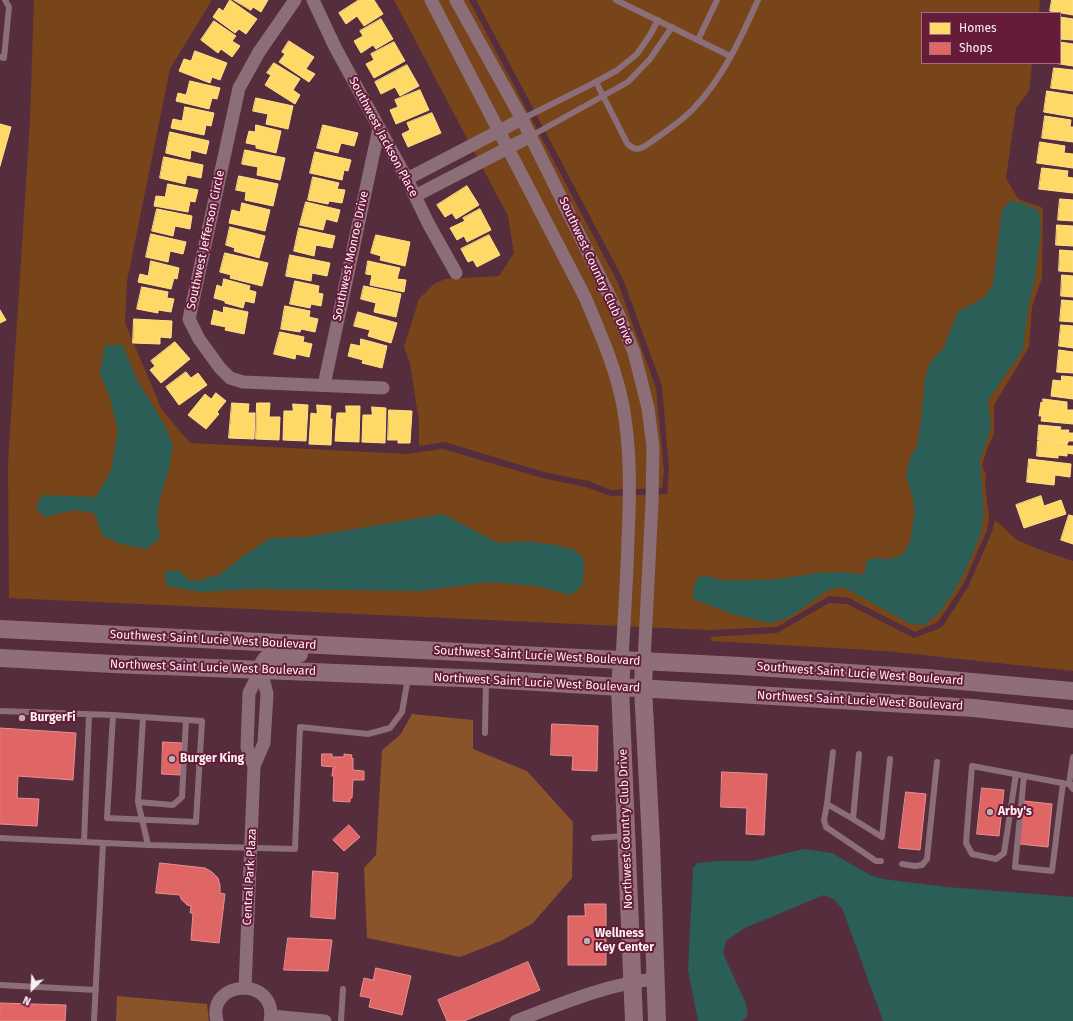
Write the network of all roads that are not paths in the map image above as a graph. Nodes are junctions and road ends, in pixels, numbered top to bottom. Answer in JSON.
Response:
{"nodes":[{"id":1,"x":5,"y":0,"type":"edge"},
{"id":2,"x":294,"y":0,"type":"edge"},
{"id":3,"x":313,"y":0,"type":"edge"},
{"id":4,"x":431,"y":0,"type":"edge"},
{"id":5,"x":456,"y":0,"type":"edge"},
{"id":6,"x":616,"y":0,"type":"edge"},
{"id":7,"x":717,"y":0,"type":"edge"},
{"id":8,"x":758,"y":0,"type":"edge"},
{"id":9,"x":658,"y":20,"type":"junction"},
{"id":10,"x":672,"y":27,"type":"junction"},
{"id":11,"x":698,"y":40,"type":"junction"},
{"id":12,"x":730,"y":56,"type":"junction"},
{"id":13,"x":0,"y":57,"type":"edge"},
{"id":14,"x":596,"y":82,"type":"junction"},
{"id":15,"x":604,"y":96,"type":"junction"},
{"id":16,"x":522,"y":119,"type":"junction"},
{"id":17,"x":379,"y":128,"type":"junction"},
{"id":18,"x":498,"y":131,"type":"junction"},
{"id":19,"x":531,"y":136,"type":"junction"},
{"id":20,"x":507,"y":149,"type":"junction"},
{"id":21,"x":407,"y":179,"type":"junction"},
{"id":22,"x":415,"y":196,"type":"junction"},
{"id":23,"x":456,"y":273,"type":"dead end"},
{"id":24,"x":324,"y":385,"type":"junction"},
{"id":25,"x":383,"y":388,"type":"dead end"},
{"id":26,"x":0,"y":629,"type":"edge"},
{"id":27,"x":372,"y":648,"type":"junction"},
{"id":28,"x":0,"y":658,"type":"edge"},
{"id":29,"x":622,"y":660,"type":"junction"},
{"id":30,"x":644,"y":661,"type":"junction"},
{"id":31,"x":261,"y":669,"type":"junction"},
{"id":32,"x":409,"y":676,"type":"junction"},
{"id":33,"x":486,"y":679,"type":"junction"},
{"id":34,"x":620,"y":687,"type":"junction"},
{"id":35,"x":643,"y":688,"type":"junction"},
{"id":36,"x":1046,"y":689,"type":"junction"},
{"id":37,"x":1073,"y":691,"type":"edge"},
{"id":38,"x":884,"y":702,"type":"junction"},
{"id":39,"x":0,"y":711,"type":"edge"},
{"id":40,"x":89,"y":715,"type":"junction"},
{"id":41,"x":113,"y":715,"type":"junction"},
{"id":42,"x":143,"y":718,"type":"junction"},
{"id":43,"x":1073,"y":719,"type":"edge"},
{"id":44,"x":186,"y":720,"type":"junction"},
{"id":45,"x":485,"y":733,"type":"dead end"},
{"id":46,"x":833,"y":752,"type":"dead end"},
{"id":47,"x":859,"y":754,"type":"dead end"},
{"id":48,"x":1073,"y":757,"type":"edge"},
{"id":49,"x":890,"y":759,"type":"dead end"},
{"id":50,"x":937,"y":762,"type":"dead end"},
{"id":51,"x":254,"y":766,"type":"junction"},
{"id":52,"x":1016,"y":774,"type":"junction"},
{"id":53,"x":1024,"y":776,"type":"junction"},
{"id":54,"x":1069,"y":785,"type":"edge"},
{"id":55,"x":138,"y":802,"type":"junction"},
{"id":56,"x":827,"y":804,"type":"junction"},
{"id":57,"x":853,"y":819,"type":"junction"},
{"id":58,"x":142,"y":820,"type":"junction"},
{"id":59,"x":627,"y":836,"type":"junction"},
{"id":60,"x":0,"y":838,"type":"edge"},
{"id":61,"x":594,"y":838,"type":"dead end"},
{"id":62,"x":84,"y":842,"type":"junction"},
{"id":63,"x":104,"y":843,"type":"junction"},
{"id":64,"x":148,"y":845,"type":"junction"},
{"id":65,"x":251,"y":847,"type":"junction"},
{"id":66,"x":881,"y":861,"type":"dead end"},
{"id":67,"x":902,"y":864,"type":"dead end"},
{"id":68,"x":655,"y":979,"type":"junction"},
{"id":69,"x":632,"y":981,"type":"junction"},
{"id":70,"x":0,"y":985,"type":"edge"},
{"id":71,"x":245,"y":988,"type":"junction"},
{"id":72,"x":343,"y":989,"type":"dead end"},
{"id":73,"x":96,"y":990,"type":"junction"},
{"id":74,"x":271,"y":1018,"type":"edge"},
{"id":75,"x":94,"y":1021,"type":"edge"},
{"id":76,"x":217,"y":1021,"type":"edge"},
{"id":77,"x":325,"y":1021,"type":"edge"},
{"id":78,"x":341,"y":1021,"type":"edge"},
{"id":79,"x":516,"y":1021,"type":"edge"},
{"id":80,"x":634,"y":1021,"type":"edge"},
{"id":81,"x":657,"y":1021,"type":"edge"}],
"edges":[{"from":1,"to":13,"type":"lane"},
{"from":2,"to":24,"type":"street","name":"Southwest Jefferson Circle"},
{"from":3,"to":17,"type":"street","name":"Southwest Jackson Place"},
{"from":4,"to":18,"type":"street","name":"Southwest Country Club Drive"},
{"from":5,"to":16,"type":"street","name":"Southwest Country Club Drive"},
{"from":6,"to":9,"type":"lane"},
{"from":7,"to":11,"type":"lane"},
{"from":8,"to":12,"type":"lane"},
{"from":9,"to":10,"type":"lane"},
{"from":9,"to":14,"type":"lane"},
{"from":10,"to":11,"type":"lane"},
{"from":10,"to":15,"type":"lane"},
{"from":11,"to":12,"type":"lane"},
{"from":12,"to":15,"type":"lane"},
{"from":14,"to":15,"type":"lane"},
{"from":14,"to":16,"type":"lane"},
{"from":15,"to":19,"type":"lane"},
{"from":16,"to":18,"type":"street"},
{"from":16,"to":19,"type":"street","name":"Southwest Country Club Drive"},
{"from":17,"to":21,"type":"street","name":"Southwest Jackson Place"},
{"from":17,"to":24,"type":"street","name":"Southwest Monroe Drive"},
{"from":18,"to":20,"type":"street","name":"Southwest Country Club Drive"},
{"from":18,"to":21,"type":"street"},
{"from":19,"to":20,"type":"street"},
{"from":19,"to":30,"type":"street","name":"Southwest Country Club Drive"},
{"from":20,"to":22,"type":"street"},
{"from":20,"to":29,"type":"street","name":"Southwest Country Club Drive"},
{"from":21,"to":22,"type":"street","name":"Southwest Jackson Place"},
{"from":22,"to":23,"type":"street","name":"Southwest Jackson Place"},
{"from":24,"to":25,"type":"street","name":"Southwest Jefferson Circle"},
{"from":26,"to":27,"type":"main road","name":"Southwest Saint Lucie West Boulevard"},
{"from":27,"to":29,"type":"main road","name":"Southwest Saint Lucie West Boulevard"},
{"from":27,"to":31,"type":"main road"},
{"from":28,"to":31,"type":"main road","name":"Northwest Saint Lucie West Boulevard"},
{"from":29,"to":30,"type":"main road","name":"Southwest Saint Lucie West Boulevard"},
{"from":29,"to":34,"type":"main road","name":"Northwest Country Club Drive"},
{"from":30,"to":35,"type":"main road","name":"Northwest Country Club Drive"},
{"from":30,"to":36,"type":"main road","name":"Southwest Saint Lucie West Boulevard"},
{"from":31,"to":32,"type":"main road","name":"Northwest Saint Lucie West Boulevard"},
{"from":31,"to":51,"type":"street","name":"Central Park Plaza"},
{"from":31,"to":51,"type":"street","name":"Central Park Plaza"},
{"from":32,"to":33,"type":"main road","name":"Northwest Saint Lucie West Boulevard"},
{"from":32,"to":65,"type":"lane"},
{"from":33,"to":34,"type":"main road","name":"Northwest Saint Lucie West Boulevard"},
{"from":33,"to":45,"type":"lane"},
{"from":34,"to":35,"type":"main road","name":"Northwest Saint Lucie West Boulevard"},
{"from":34,"to":59,"type":"main road","name":"Northwest Country Club Drive"},
{"from":35,"to":38,"type":"main road","name":"Northwest Saint Lucie West Boulevard"},
{"from":35,"to":68,"type":"main road","name":"Northwest Country Club Drive"},
{"from":36,"to":37,"type":"main road","name":"Southwest Saint Lucie West Boulevard"},
{"from":36,"to":38,"type":"main road"},
{"from":38,"to":43,"type":"main road","name":"Northwest Saint Lucie West Boulevard"},
{"from":39,"to":40,"type":"lane"},
{"from":40,"to":41,"type":"lane"},
{"from":40,"to":62,"type":"lane"},
{"from":41,"to":42,"type":"lane"},
{"from":41,"to":58,"type":"lane"},
{"from":42,"to":44,"type":"lane"},
{"from":42,"to":55,"type":"lane"},
{"from":44,"to":55,"type":"lane"},
{"from":44,"to":58,"type":"lane"},
{"from":46,"to":56,"type":"lane"},
{"from":47,"to":57,"type":"lane"},
{"from":48,"to":54,"type":"lane"},
{"from":49,"to":57,"type":"lane"},
{"from":50,"to":67,"type":"lane"},
{"from":51,"to":65,"type":"street","name":"Central Park Plaza"},
{"from":52,"to":52,"type":"lane"},
{"from":52,"to":53,"type":"lane"},
{"from":53,"to":54,"type":"lane"},
{"from":53,"to":54,"type":"lane"},
{"from":55,"to":58,"type":"lane"},
{"from":56,"to":57,"type":"lane"},
{"from":56,"to":66,"type":"lane"},
{"from":58,"to":64,"type":"lane"},
{"from":59,"to":61,"type":"lane"},
{"from":59,"to":69,"type":"main road","name":"Northwest Country Club Drive"},
{"from":60,"to":62,"type":"lane"},
{"from":62,"to":63,"type":"lane"},
{"from":63,"to":64,"type":"lane"},
{"from":63,"to":73,"type":"lane"},
{"from":64,"to":65,"type":"lane"},
{"from":65,"to":71,"type":"street","name":"Central Park Plaza"},
{"from":68,"to":69,"type":"street"},
{"from":68,"to":81,"type":"main road","name":"Northwest Country Club Drive"},
{"from":69,"to":79,"type":"street"},
{"from":69,"to":80,"type":"main road","name":"Northwest Country Club Drive"},
{"from":70,"to":73,"type":"lane"},
{"from":71,"to":74,"type":"street"},
{"from":71,"to":76,"type":"street"},
{"from":72,"to":78,"type":"lane"},
{"from":73,"to":75,"type":"lane"},
{"from":74,"to":77,"type":"street"}]}
